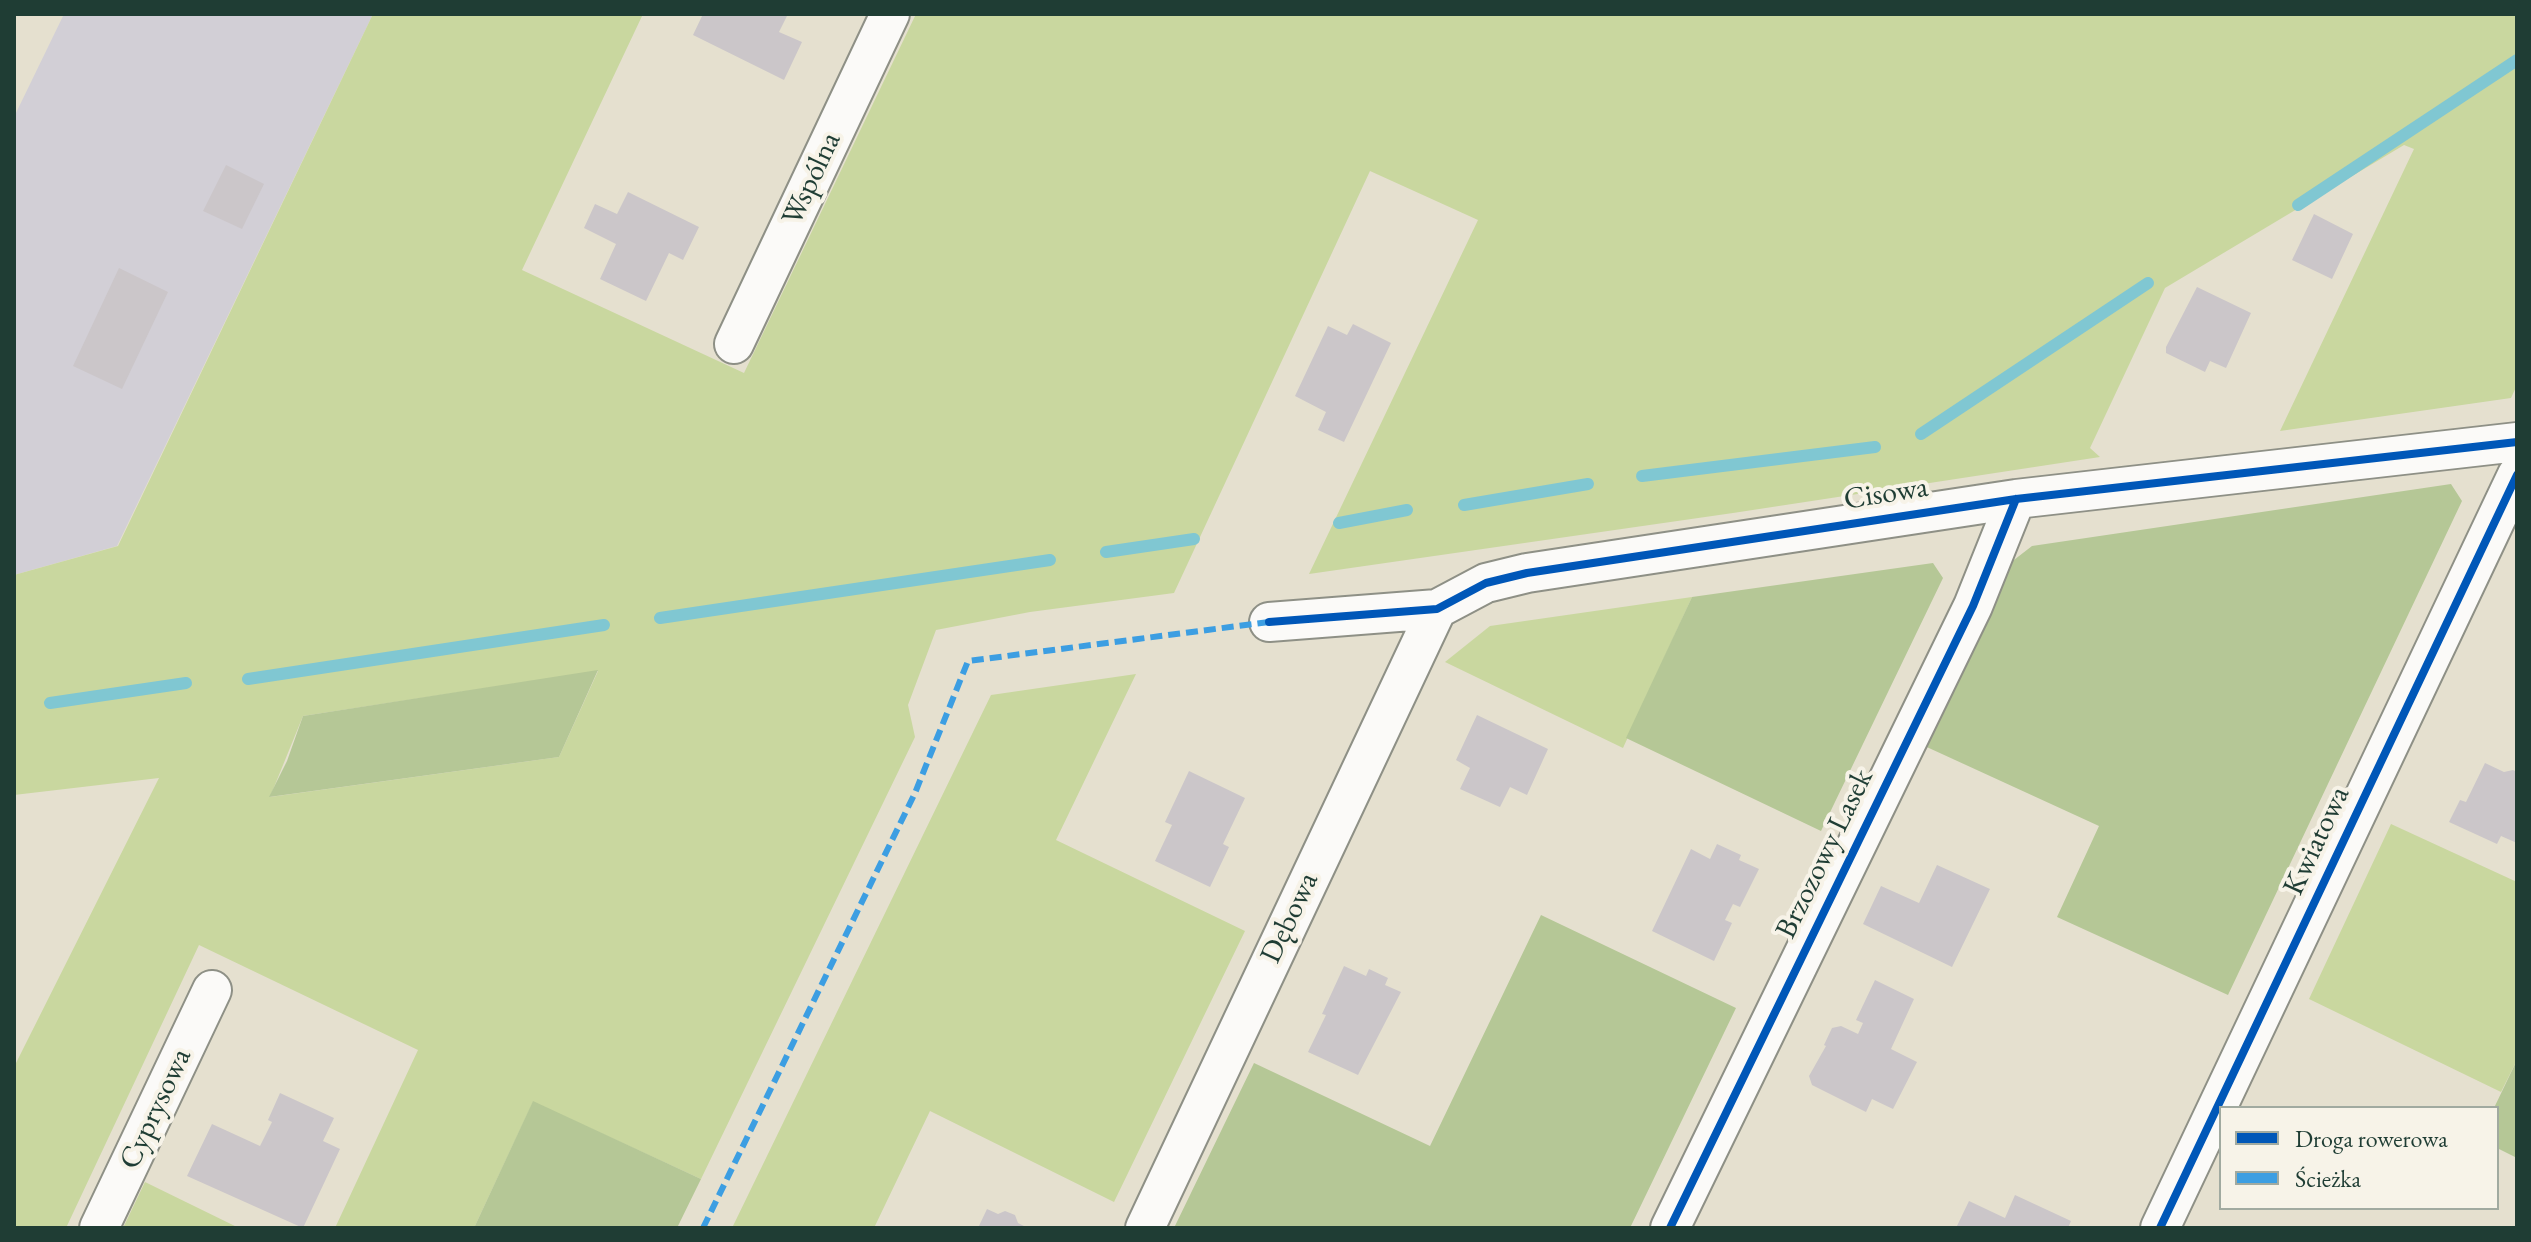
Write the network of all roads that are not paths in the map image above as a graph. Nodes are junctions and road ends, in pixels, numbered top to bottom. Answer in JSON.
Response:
{"nodes":[{"id":1,"x":890,"y":14,"type":"edge"},
{"id":2,"x":734,"y":344,"type":"dead end"},
{"id":3,"x":2517,"y":442,"type":"edge"},
{"id":4,"x":2517,"y":475,"type":"edge"},
{"id":5,"x":2016,"y":499,"type":"junction"},
{"id":6,"x":1437,"y":609,"type":"junction"},
{"id":7,"x":1269,"y":622,"type":"dead end"},
{"id":8,"x":212,"y":990,"type":"dead end"},
{"id":9,"x":99,"y":1228,"type":"edge"},
{"id":10,"x":1145,"y":1228,"type":"edge"},
{"id":11,"x":1670,"y":1228,"type":"edge"},
{"id":12,"x":2160,"y":1228,"type":"edge"}],
"edges":[{"from":1,"to":2,"type":"street","name":"Wspólna"},
{"from":3,"to":5,"type":"street","name":"Cisowa"},
{"from":4,"to":12,"type":"street","name":"Kwiatowa"},
{"from":5,"to":6,"type":"street","name":"Cisowa"},
{"from":5,"to":11,"type":"street","name":"Brzozowy Lasek"},
{"from":6,"to":7,"type":"street","name":"Cisowa"},
{"from":6,"to":10,"type":"street","name":"Dębowa"},
{"from":8,"to":9,"type":"street","name":"Cyprysowa"}]}
